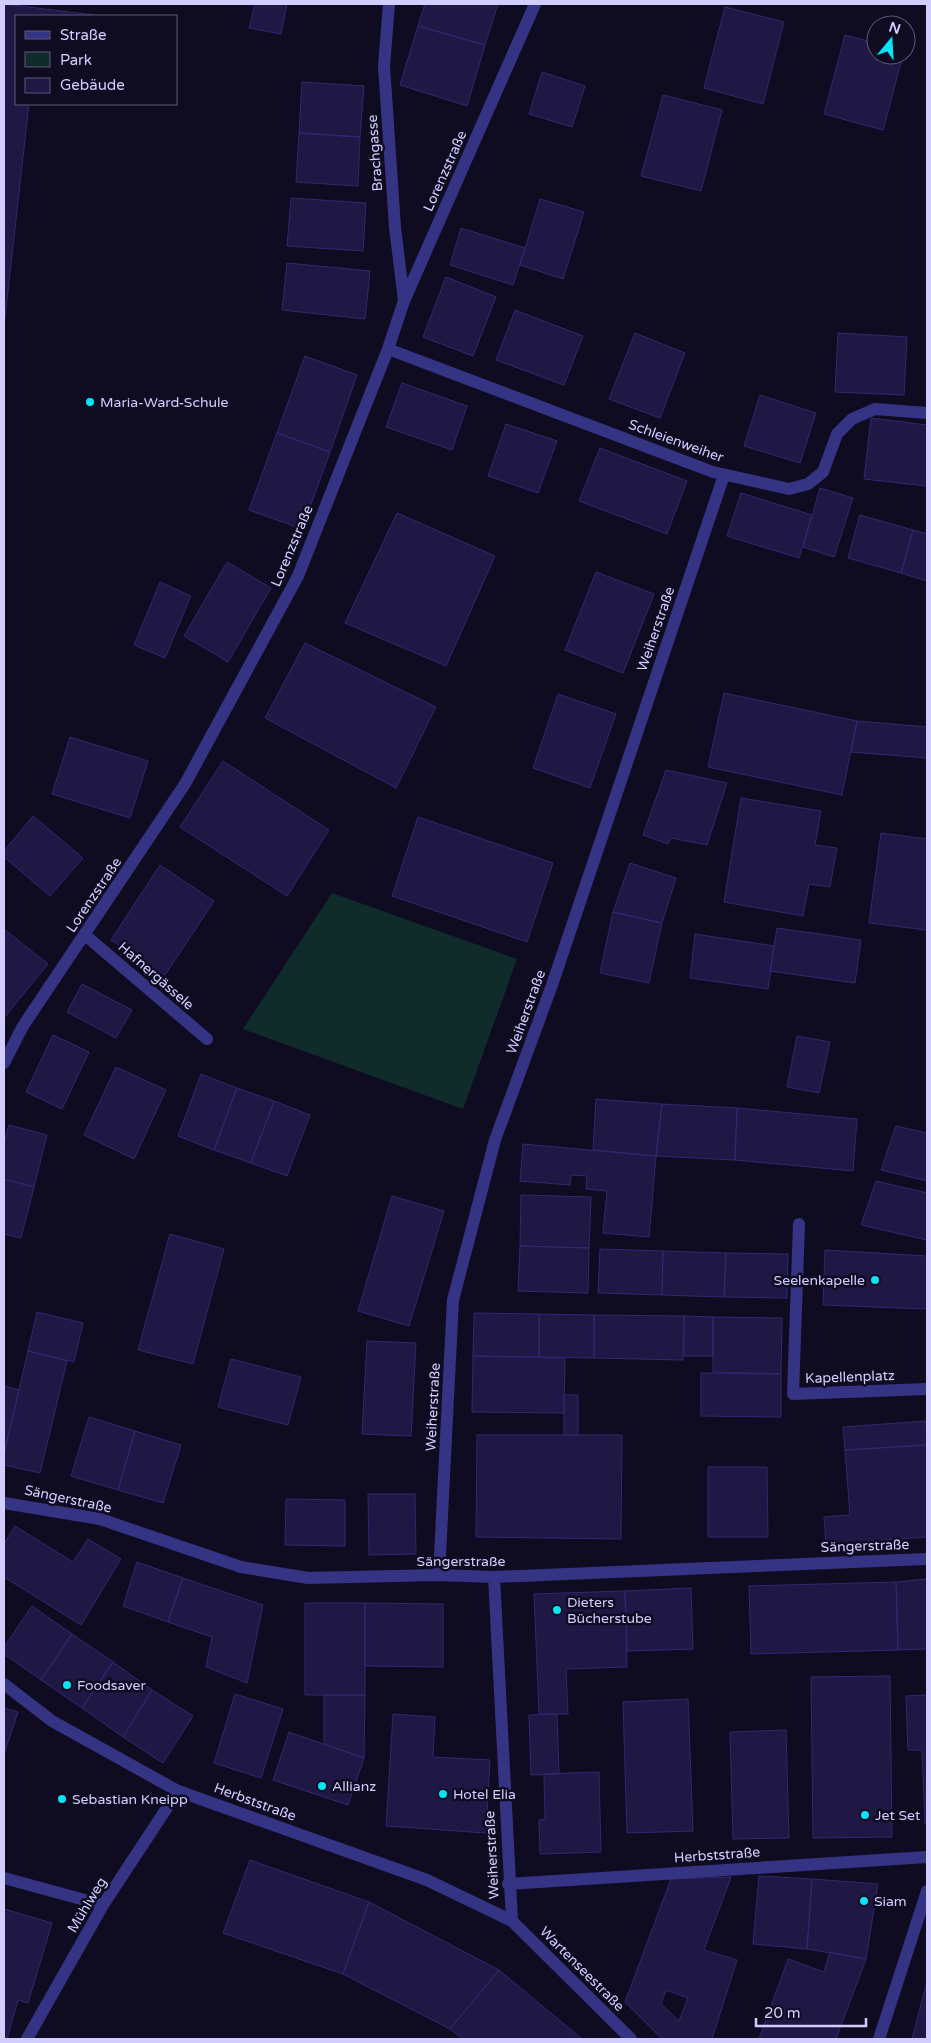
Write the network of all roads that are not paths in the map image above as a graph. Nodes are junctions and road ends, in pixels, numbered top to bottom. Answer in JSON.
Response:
{"nodes":[{"id":1,"x":389,"y":4,"type":"edge"},
{"id":2,"x":535,"y":4,"type":"edge"},
{"id":3,"x":404,"y":300,"type":"junction"},
{"id":4,"x":388,"y":349,"type":"junction"},
{"id":5,"x":927,"y":413,"type":"edge"},
{"id":6,"x":724,"y":474,"type":"junction"},
{"id":7,"x":85,"y":935,"type":"junction"},
{"id":8,"x":207,"y":1039,"type":"dead end"},
{"id":9,"x":4,"y":1063,"type":"edge"},
{"id":10,"x":799,"y":1224,"type":"dead end"},
{"id":11,"x":927,"y":1389,"type":"edge"},
{"id":12,"x":4,"y":1503,"type":"edge"},
{"id":13,"x":927,"y":1559,"type":"edge"},
{"id":14,"x":440,"y":1576,"type":"junction"},
{"id":15,"x":494,"y":1577,"type":"junction"},
{"id":16,"x":4,"y":1684,"type":"edge"},
{"id":17,"x":178,"y":1791,"type":"junction"},
{"id":18,"x":927,"y":1857,"type":"edge"},
{"id":19,"x":4,"y":1878,"type":"edge"},
{"id":20,"x":508,"y":1884,"type":"junction"},
{"id":21,"x":927,"y":1891,"type":"edge"},
{"id":22,"x":103,"y":1904,"type":"junction"},
{"id":23,"x":512,"y":1921,"type":"junction"},
{"id":24,"x":27,"y":2039,"type":"edge"},
{"id":25,"x":631,"y":2039,"type":"edge"},
{"id":26,"x":879,"y":2039,"type":"edge"}],
"edges":[{"from":1,"to":3,"type":"street","name":"Brachgasse"},
{"from":2,"to":3,"type":"street","name":"Lorenzstraße"},
{"from":3,"to":4,"type":"street","name":"Lorenzstraße"},
{"from":4,"to":6,"type":"street","name":"Schleienweiher"},
{"from":4,"to":7,"type":"street","name":"Lorenzstraße"},
{"from":5,"to":6,"type":"street","name":"Schleienweiher"},
{"from":6,"to":14,"type":"street","name":"Weiherstraße"},
{"from":7,"to":8,"type":"street","name":"Hafnergässele"},
{"from":7,"to":9,"type":"street","name":"Lorenzstraße"},
{"from":10,"to":11,"type":"street","name":"Kapellenplatz"},
{"from":12,"to":14,"type":"street","name":"Sängerstraße"},
{"from":13,"to":15,"type":"street","name":"Sängerstraße"},
{"from":14,"to":15,"type":"street","name":"Sängerstraße"},
{"from":15,"to":20,"type":"street","name":"Weiherstraße"},
{"from":16,"to":17,"type":"street","name":"Herbststraße"},
{"from":17,"to":22,"type":"street","name":"Mühlweg"},
{"from":17,"to":23,"type":"street","name":"Herbststraße"},
{"from":18,"to":20,"type":"street","name":"Herbststraße"},
{"from":19,"to":22,"type":"street"},
{"from":20,"to":23,"type":"street","name":"Weiherstraße"},
{"from":21,"to":26,"type":"street"},
{"from":22,"to":24,"type":"street","name":"Mühlweg"},
{"from":23,"to":25,"type":"street","name":"Wartenseestraße"}]}
